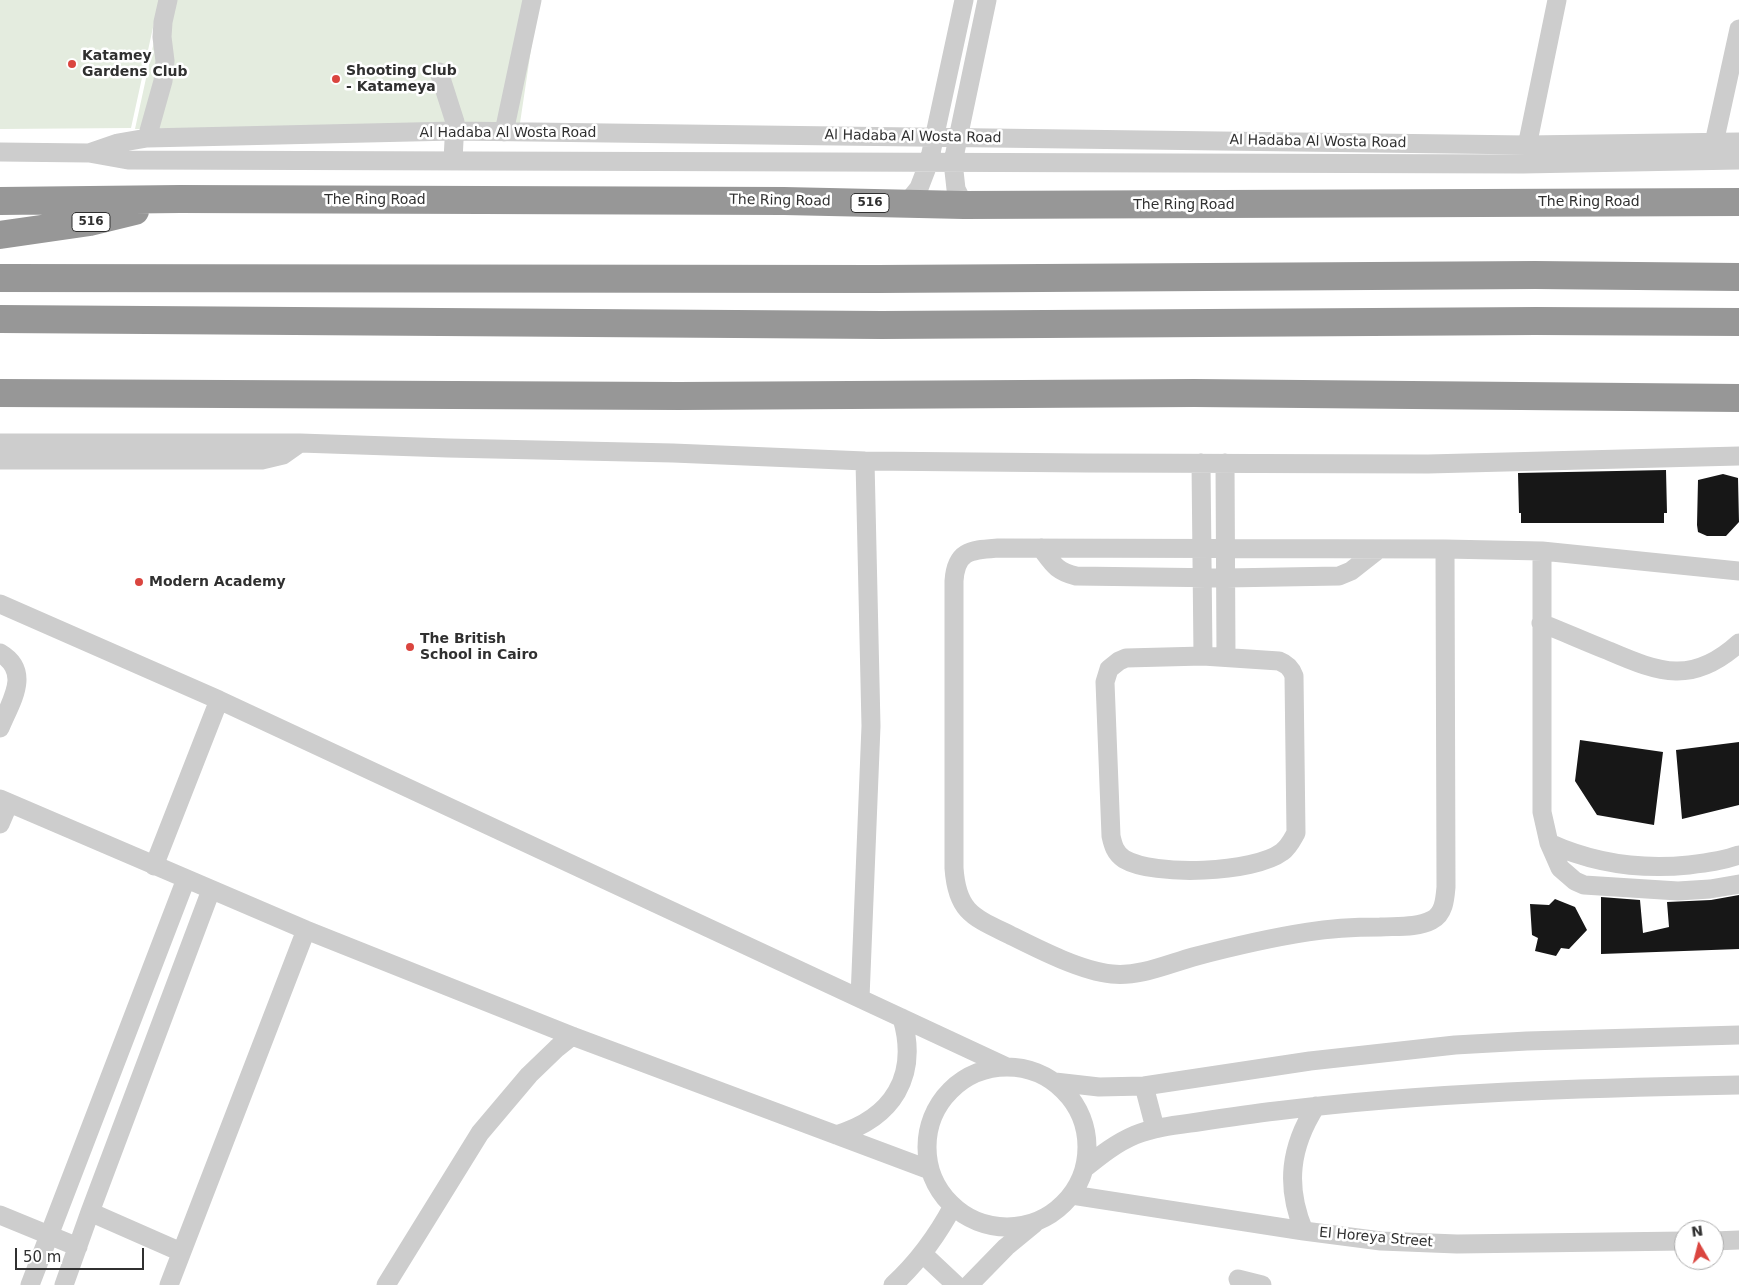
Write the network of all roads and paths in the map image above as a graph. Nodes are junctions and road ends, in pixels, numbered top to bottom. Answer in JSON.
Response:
{"nodes":[{"id":1,"x":168,"y":0,"type":"edge"},
{"id":2,"x":532,"y":0,"type":"edge"},
{"id":3,"x":964,"y":0,"type":"edge"},
{"id":4,"x":987,"y":0,"type":"edge"},
{"id":5,"x":1557,"y":0,"type":"edge"},
{"id":6,"x":1739,"y":29,"type":"edge"},
{"id":7,"x":436,"y":73,"type":"dead end"},
{"id":8,"x":455,"y":131,"type":"junction"},
{"id":9,"x":504,"y":132,"type":"junction"},
{"id":10,"x":935,"y":137,"type":"junction"},
{"id":11,"x":958,"y":137,"type":"junction"},
{"id":12,"x":148,"y":138,"type":"junction"},
{"id":13,"x":1739,"y":142,"type":"edge"},
{"id":14,"x":1714,"y":143,"type":"junction"},
{"id":15,"x":1527,"y":144,"type":"junction"},
{"id":16,"x":0,"y":152,"type":"edge"},
{"id":17,"x":89,"y":153,"type":"junction"},
{"id":18,"x":453,"y":160,"type":"junction"},
{"id":19,"x":1739,"y":160,"type":"edge"},
{"id":20,"x":930,"y":162,"type":"junction"},
{"id":21,"x":953,"y":162,"type":"junction"},
{"id":22,"x":1523,"y":164,"type":"junction"},
{"id":23,"x":180,"y":199,"type":"junction"},
{"id":24,"x":0,"y":202,"type":"edge"},
{"id":25,"x":1739,"y":202,"type":"edge"},
{"id":26,"x":907,"y":203,"type":"junction"},
{"id":27,"x":964,"y":205,"type":"junction"},
{"id":28,"x":0,"y":235,"type":"edge"},
{"id":29,"x":1739,"y":277,"type":"edge"},
{"id":30,"x":0,"y":278,"type":"edge"},
{"id":31,"x":0,"y":320,"type":"edge"},
{"id":32,"x":1739,"y":322,"type":"edge"},
{"id":33,"x":0,"y":393,"type":"edge"},
{"id":34,"x":1739,"y":398,"type":"edge"},
{"id":35,"x":0,"y":443,"type":"edge"},
{"id":36,"x":68,"y":452,"type":"junction"},
{"id":37,"x":1739,"y":456,"type":"edge"},
{"id":38,"x":0,"y":460,"type":"edge"},
{"id":39,"x":865,"y":461,"type":"junction"},
{"id":40,"x":1201,"y":463,"type":"junction"},
{"id":41,"x":1225,"y":463,"type":"junction"},
{"id":42,"x":1041,"y":548,"type":"junction"},
{"id":43,"x":1202,"y":549,"type":"junction"},
{"id":44,"x":1226,"y":549,"type":"junction"},
{"id":45,"x":1379,"y":549,"type":"junction"},
{"id":46,"x":1446,"y":549,"type":"junction"},
{"id":47,"x":1542,"y":551,"type":"junction"},
{"id":48,"x":1739,"y":571,"type":"edge"},
{"id":49,"x":1202,"y":578,"type":"junction"},
{"id":50,"x":1226,"y":578,"type":"junction"},
{"id":51,"x":0,"y":604,"type":"edge"},
{"id":52,"x":1541,"y":623,"type":"junction"},
{"id":53,"x":1739,"y":642,"type":"edge"},
{"id":54,"x":0,"y":653,"type":"edge"},
{"id":55,"x":1203,"y":656,"type":"junction"},
{"id":56,"x":1226,"y":656,"type":"junction"},
{"id":57,"x":219,"y":700,"type":"junction"},
{"id":58,"x":1,"y":725,"type":"edge"},
{"id":59,"x":4,"y":801,"type":"edge"},
{"id":60,"x":0,"y":824,"type":"edge"},
{"id":61,"x":1549,"y":844,"type":"junction"},
{"id":62,"x":1739,"y":856,"type":"edge"},
{"id":63,"x":154,"y":866,"type":"junction"},
{"id":64,"x":1678,"y":866,"type":"junction"},
{"id":65,"x":186,"y":879,"type":"junction"},
{"id":66,"x":1739,"y":884,"type":"edge"},
{"id":67,"x":211,"y":890,"type":"junction"},
{"id":68,"x":1678,"y":891,"type":"junction"},
{"id":69,"x":306,"y":930,"type":"junction"},
{"id":70,"x":860,"y":998,"type":"junction"},
{"id":71,"x":902,"y":1018,"type":"junction"},
{"id":72,"x":1739,"y":1035,"type":"edge"},
{"id":73,"x":572,"y":1036,"type":"junction"},
{"id":74,"x":1007,"y":1067,"type":"junction"},
{"id":75,"x":1054,"y":1082,"type":"junction"},
{"id":76,"x":1739,"y":1085,"type":"edge"},
{"id":77,"x":1144,"y":1086,"type":"junction"},
{"id":78,"x":1316,"y":1106,"type":"junction"},
{"id":79,"x":1155,"y":1128,"type":"junction"},
{"id":80,"x":836,"y":1135,"type":"junction"},
{"id":81,"x":1085,"y":1168,"type":"junction"},
{"id":82,"x":930,"y":1170,"type":"junction"},
{"id":83,"x":1072,"y":1195,"type":"junction"},
{"id":84,"x":953,"y":1206,"type":"junction"},
{"id":85,"x":90,"y":1212,"type":"junction"},
{"id":86,"x":0,"y":1215,"type":"edge"},
{"id":87,"x":1037,"y":1221,"type":"junction"},
{"id":88,"x":1304,"y":1231,"type":"junction"},
{"id":89,"x":49,"y":1235,"type":"junction"},
{"id":90,"x":1724,"y":1240,"type":"edge"},
{"id":91,"x":1739,"y":1240,"type":"edge"},
{"id":92,"x":1674,"y":1241,"type":"edge"},
{"id":93,"x":78,"y":1246,"type":"junction"},
{"id":94,"x":181,"y":1252,"type":"junction"},
{"id":95,"x":923,"y":1254,"type":"junction"},
{"id":96,"x":1238,"y":1279,"type":"dead end"},
{"id":97,"x":30,"y":1285,"type":"edge"},
{"id":98,"x":64,"y":1285,"type":"edge"},
{"id":99,"x":169,"y":1285,"type":"edge"},
{"id":100,"x":386,"y":1285,"type":"edge"},
{"id":101,"x":893,"y":1285,"type":"edge"},
{"id":102,"x":956,"y":1285,"type":"edge"},
{"id":103,"x":969,"y":1285,"type":"edge"},
{"id":104,"x":1262,"y":1285,"type":"edge"}],
"edges":[{"from":1,"to":12,"type":"street"},
{"from":2,"to":9,"type":"street"},
{"from":3,"to":10,"type":"street"},
{"from":4,"to":11,"type":"street"},
{"from":5,"to":15,"type":"street"},
{"from":6,"to":14,"type":"street"},
{"from":7,"to":8,"type":"street"},
{"from":8,"to":9,"type":"street","name":"Al Hadaba Al Wosta Road"},
{"from":8,"to":12,"type":"street","name":"Al Hadaba Al Wosta Road"},
{"from":8,"to":18,"type":"street"},
{"from":9,"to":10,"type":"street","name":"Al Hadaba Al Wosta Road"},
{"from":10,"to":11,"type":"street","name":"Al Hadaba Al Wosta Road"},
{"from":10,"to":20,"type":"street"},
{"from":11,"to":15,"type":"street","name":"Al Hadaba Al Wosta Road"},
{"from":11,"to":21,"type":"street"},
{"from":12,"to":17,"type":"street","name":"Al Hadaba Al Wosta Road"},
{"from":13,"to":14,"type":"street","name":"Al Hadaba Al Wosta Road"},
{"from":14,"to":15,"type":"street","name":"Al Hadaba Al Wosta Road"},
{"from":15,"to":22,"type":"street"},
{"from":16,"to":17,"type":"street","name":"Al Hadaba Al Wosta Road"},
{"from":17,"to":18,"type":"street","name":"Al Hadaba Al Wosta Road"},
{"from":18,"to":20,"type":"street","name":"Al Hadaba Al Wosta Road"},
{"from":19,"to":22,"type":"street","name":"Al Hadaba Al Wosta Road"},
{"from":20,"to":21,"type":"street","name":"Al Hadaba Al Wosta Road"},
{"from":20,"to":26,"type":"street"},
{"from":21,"to":22,"type":"street","name":"Al Hadaba Al Wosta Road"},
{"from":21,"to":27,"type":"street"},
{"from":23,"to":24,"type":"highway","name":"The Ring Road","number":"516"},
{"from":23,"to":26,"type":"highway","name":"The Ring Road","number":"516"},
{"from":23,"to":28,"type":"highway","number":"516"},
{"from":25,"to":27,"type":"highway","name":"The Ring Road","number":"516"},
{"from":26,"to":27,"type":"highway","name":"The Ring Road","number":"516"},
{"from":29,"to":30,"type":"highway"},
{"from":31,"to":32,"type":"highway"},
{"from":33,"to":34,"type":"highway"},
{"from":35,"to":36,"type":"street"},
{"from":36,"to":38,"type":"street"},
{"from":36,"to":39,"type":"street"},
{"from":37,"to":41,"type":"street"},
{"from":39,"to":40,"type":"street"},
{"from":39,"to":70,"type":"street"},
{"from":40,"to":41,"type":"street"},
{"from":40,"to":43,"type":"street"},
{"from":41,"to":44,"type":"street"},
{"from":42,"to":43,"type":"street"},
{"from":42,"to":46,"type":"street"},
{"from":42,"to":49,"type":"street"},
{"from":43,"to":44,"type":"street"},
{"from":43,"to":49,"type":"street"},
{"from":44,"to":45,"type":"street"},
{"from":44,"to":50,"type":"street"},
{"from":45,"to":46,"type":"street"},
{"from":45,"to":50,"type":"street"},
{"from":46,"to":47,"type":"street"},
{"from":47,"to":48,"type":"street"},
{"from":47,"to":52,"type":"street"},
{"from":49,"to":50,"type":"street"},
{"from":49,"to":55,"type":"street"},
{"from":50,"to":56,"type":"street"},
{"from":51,"to":57,"type":"street"},
{"from":52,"to":53,"type":"street"},
{"from":52,"to":61,"type":"street"},
{"from":54,"to":58,"type":"street"},
{"from":55,"to":56,"type":"street"},
{"from":55,"to":56,"type":"street"},
{"from":57,"to":63,"type":"street"},
{"from":57,"to":70,"type":"street"},
{"from":59,"to":60,"type":"street"},
{"from":59,"to":63,"type":"street"},
{"from":61,"to":64,"type":"street"},
{"from":61,"to":68,"type":"street"},
{"from":62,"to":64,"type":"street"},
{"from":63,"to":65,"type":"street"},
{"from":64,"to":68,"type":"street"},
{"from":65,"to":67,"type":"street"},
{"from":65,"to":89,"type":"street"},
{"from":66,"to":68,"type":"street"},
{"from":67,"to":69,"type":"street"},
{"from":67,"to":85,"type":"street"},
{"from":69,"to":73,"type":"street"},
{"from":69,"to":94,"type":"street"},
{"from":70,"to":71,"type":"street"},
{"from":71,"to":74,"type":"street"},
{"from":71,"to":80,"type":"street"},
{"from":72,"to":77,"type":"street"},
{"from":73,"to":80,"type":"street"},
{"from":73,"to":100,"type":"street"},
{"from":74,"to":75,"type":"street"},
{"from":74,"to":82,"type":"street"},
{"from":75,"to":77,"type":"street"},
{"from":75,"to":81,"type":"street"},
{"from":76,"to":78,"type":"street"},
{"from":77,"to":79,"type":"street"},
{"from":78,"to":79,"type":"street"},
{"from":78,"to":88,"type":"street"},
{"from":79,"to":81,"type":"street"},
{"from":80,"to":82,"type":"street"},
{"from":81,"to":83,"type":"street"},
{"from":82,"to":84,"type":"street"},
{"from":83,"to":87,"type":"street"},
{"from":83,"to":88,"type":"street","name":"El Horeya Street"},
{"from":84,"to":87,"type":"street"},
{"from":84,"to":95,"type":"street"},
{"from":85,"to":93,"type":"street"},
{"from":85,"to":94,"type":"street"},
{"from":86,"to":89,"type":"street"},
{"from":87,"to":103,"type":"street"},
{"from":88,"to":92,"type":"street","name":"El Horeya Street"},
{"from":89,"to":93,"type":"street"},
{"from":89,"to":97,"type":"street"},
{"from":90,"to":91,"type":"street"},
{"from":93,"to":98,"type":"street"},
{"from":94,"to":99,"type":"street"},
{"from":95,"to":101,"type":"street"},
{"from":95,"to":102,"type":"street"},
{"from":96,"to":104,"type":"street"}]}
